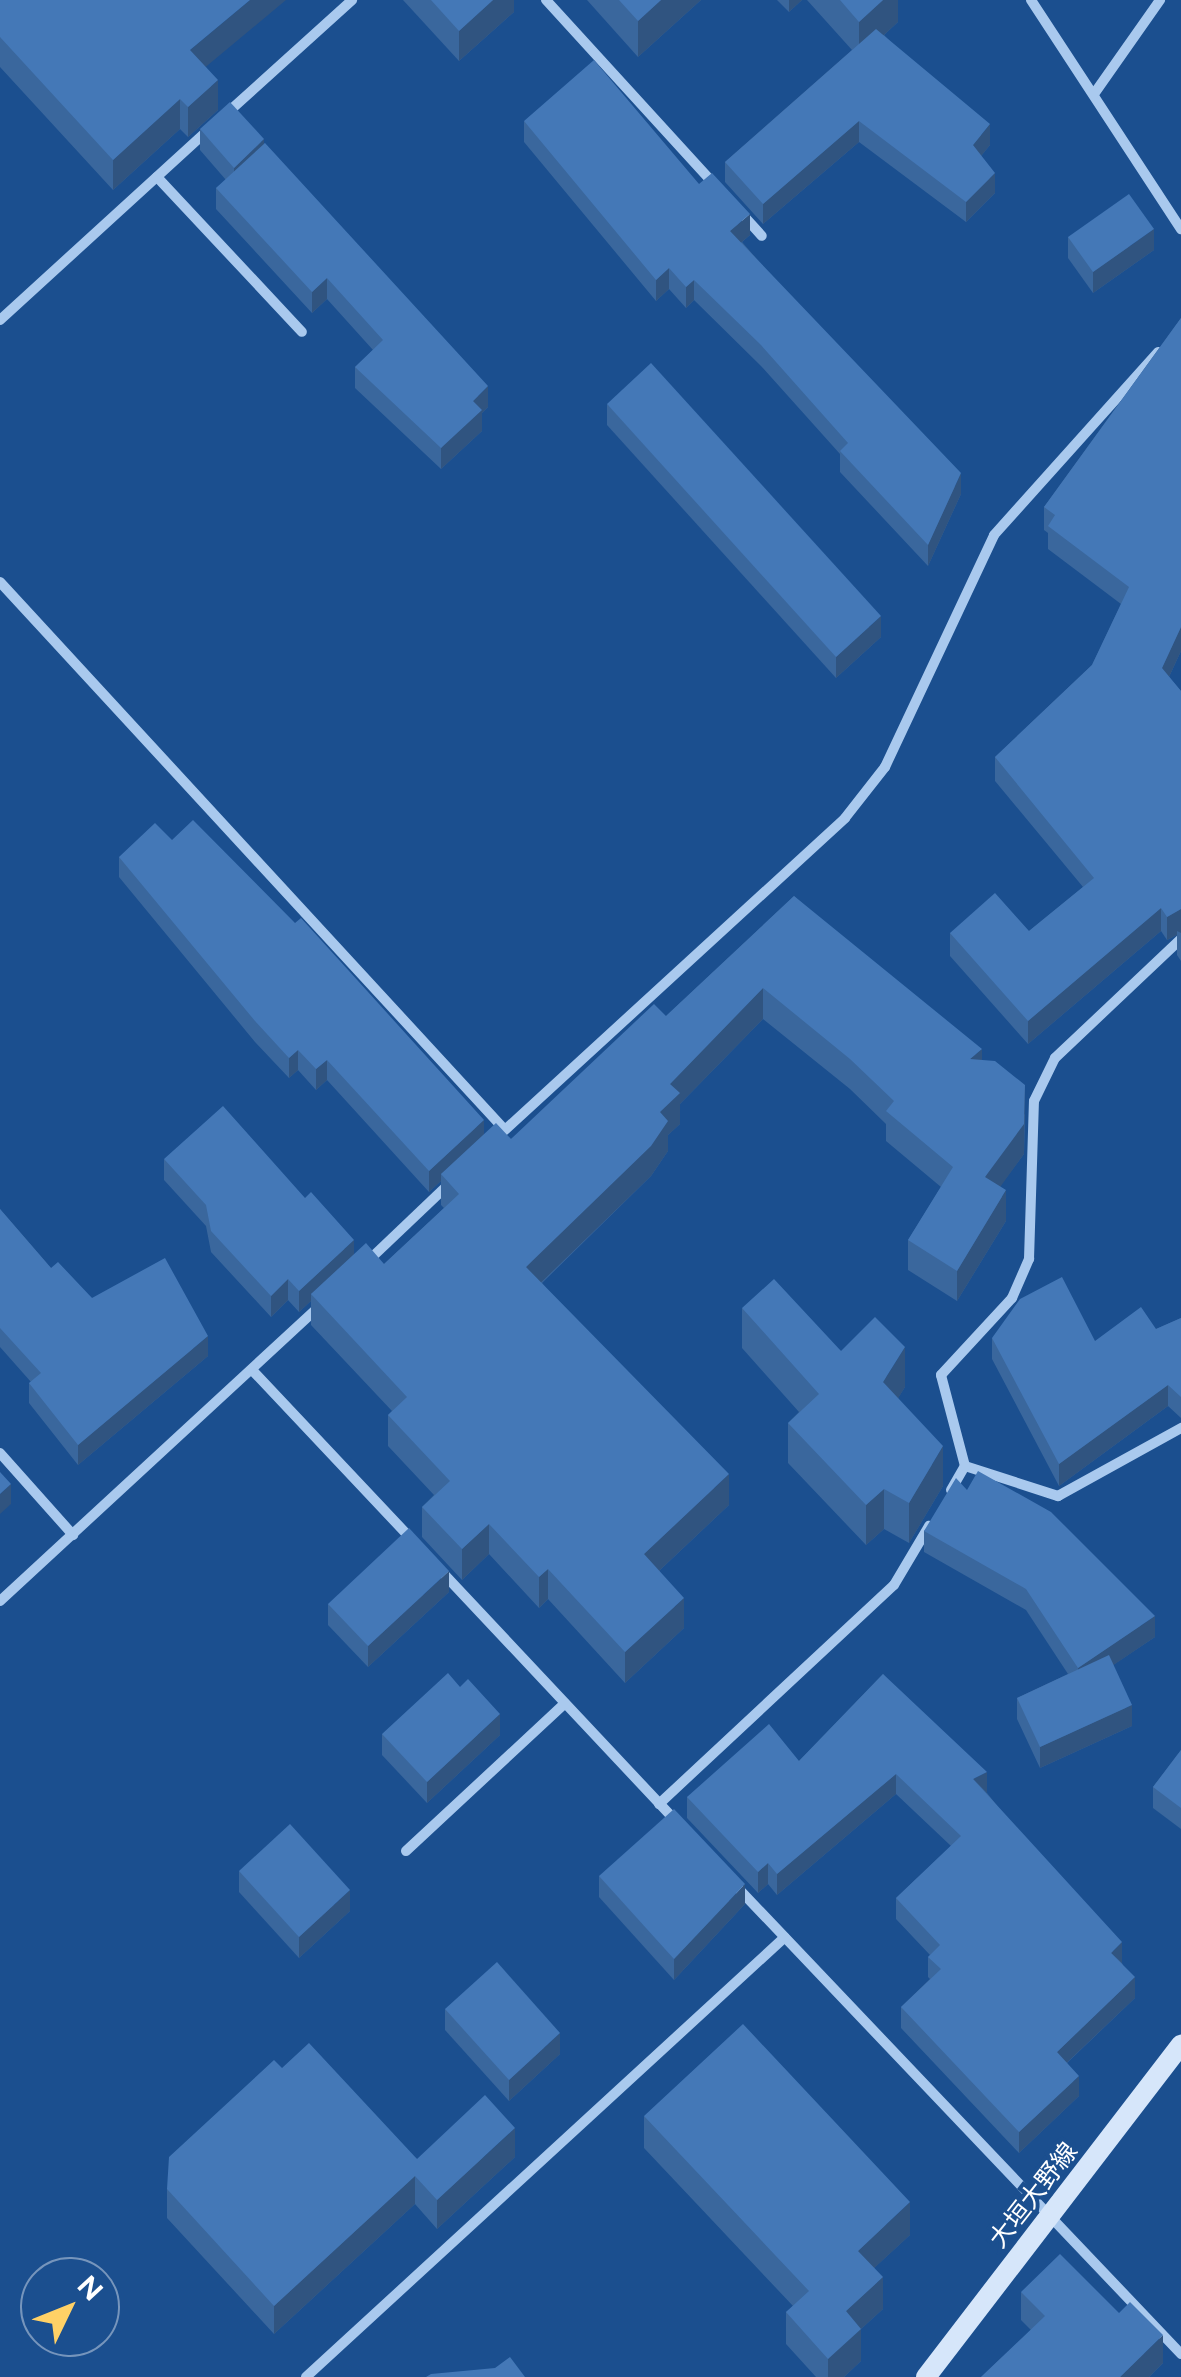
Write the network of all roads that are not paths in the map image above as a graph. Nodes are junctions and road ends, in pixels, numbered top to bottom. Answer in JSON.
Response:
{"nodes":[{"id":1,"x":352,"y":0,"type":"edge"},
{"id":2,"x":546,"y":0,"type":"edge"},
{"id":3,"x":1031,"y":0,"type":"edge"},
{"id":4,"x":1160,"y":0,"type":"edge"},
{"id":5,"x":1094,"y":94,"type":"junction"},
{"id":6,"x":157,"y":177,"type":"junction"},
{"id":7,"x":724,"y":194,"type":"edge"},
{"id":8,"x":737,"y":208,"type":"edge"},
{"id":9,"x":1181,"y":229,"type":"edge"},
{"id":10,"x":762,"y":236,"type":"dead end"},
{"id":11,"x":0,"y":320,"type":"edge"},
{"id":12,"x":302,"y":332,"type":"dead end"},
{"id":13,"x":1168,"y":341,"type":"edge"},
{"id":14,"x":0,"y":582,"type":"edge"},
{"id":15,"x":1181,"y":939,"type":"edge"},
{"id":16,"x":505,"y":1130,"type":"junction"},
{"id":17,"x":477,"y":1156,"type":"edge"},
{"id":18,"x":463,"y":1170,"type":"edge"},
{"id":19,"x":351,"y":1277,"type":"edge"},
{"id":20,"x":337,"y":1290,"type":"edge"},
{"id":21,"x":253,"y":1371,"type":"junction"},
{"id":22,"x":1181,"y":1428,"type":"edge"},
{"id":23,"x":0,"y":1453,"type":"edge"},
{"id":24,"x":965,"y":1466,"type":"junction"},
{"id":25,"x":945,"y":1500,"type":"edge"},
{"id":26,"x":935,"y":1517,"type":"edge"},
{"id":27,"x":73,"y":1535,"type":"junction"},
{"id":28,"x":0,"y":1601,"type":"edge"},
{"id":29,"x":565,"y":1703,"type":"junction"},
{"id":30,"x":660,"y":1804,"type":"junction"},
{"id":31,"x":684,"y":1831,"type":"edge"},
{"id":32,"x":406,"y":1852,"type":"dead end"},
{"id":33,"x":722,"y":1870,"type":"edge"},
{"id":34,"x":785,"y":1937,"type":"junction"},
{"id":35,"x":1181,"y":2044,"type":"edge"},
{"id":36,"x":1048,"y":2218,"type":"junction"},
{"id":37,"x":1181,"y":2354,"type":"edge"},
{"id":38,"x":306,"y":2377,"type":"edge"},
{"id":39,"x":926,"y":2377,"type":"edge"}],
"edges":[{"from":1,"to":6,"type":"street"},
{"from":2,"to":7,"type":"street"},
{"from":3,"to":5,"type":"street"},
{"from":4,"to":5,"type":"street"},
{"from":5,"to":9,"type":"street"},
{"from":6,"to":11,"type":"street"},
{"from":6,"to":12,"type":"street"},
{"from":8,"to":10,"type":"street"},
{"from":13,"to":16,"type":"street"},
{"from":14,"to":16,"type":"street"},
{"from":15,"to":24,"type":"street"},
{"from":16,"to":17,"type":"street"},
{"from":18,"to":19,"type":"street"},
{"from":20,"to":21,"type":"street"},
{"from":21,"to":27,"type":"street"},
{"from":21,"to":29,"type":"street"},
{"from":22,"to":24,"type":"street"},
{"from":23,"to":27,"type":"street"},
{"from":24,"to":25,"type":"street"},
{"from":26,"to":30,"type":"street"},
{"from":27,"to":28,"type":"street"},
{"from":29,"to":30,"type":"street"},
{"from":29,"to":32,"type":"street"},
{"from":30,"to":31,"type":"street"},
{"from":33,"to":34,"type":"street"},
{"from":34,"to":36,"type":"street"},
{"from":34,"to":38,"type":"street"},
{"from":35,"to":36,"type":"main road","name":"大垣大野線"},
{"from":36,"to":37,"type":"street"},
{"from":36,"to":39,"type":"main road","name":"大垣大野線"}]}
